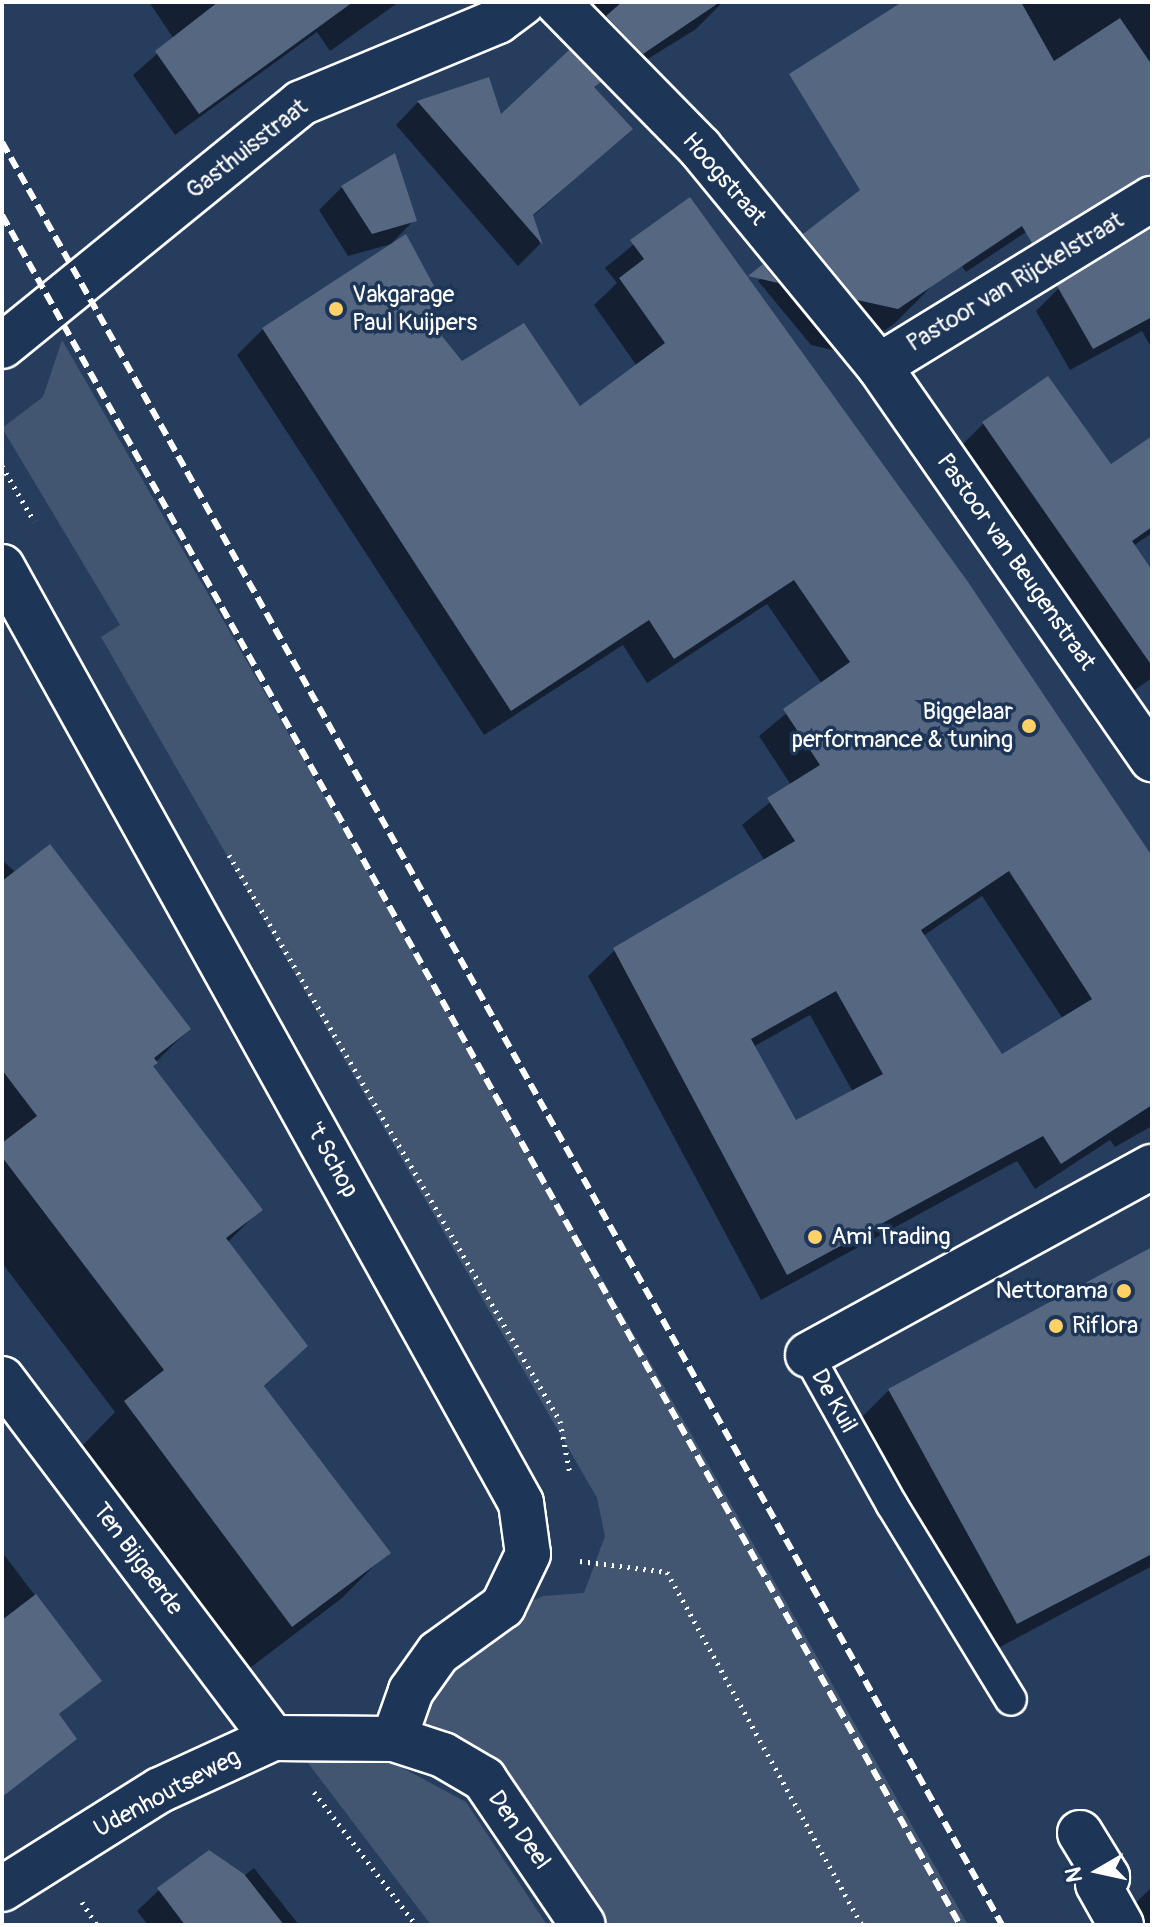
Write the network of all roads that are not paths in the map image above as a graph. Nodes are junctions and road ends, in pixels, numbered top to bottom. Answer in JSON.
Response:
{"nodes":[{"id":1,"x":523,"y":2,"type":"edge"},
{"id":2,"x":557,"y":2,"type":"edge"},
{"id":3,"x":1152,"y":199,"type":"edge"},
{"id":4,"x":2,"y":346,"type":"edge"},
{"id":5,"x":879,"y":366,"type":"junction"},
{"id":6,"x":2,"y":567,"type":"edge"},
{"id":7,"x":1152,"y":759,"type":"edge"},
{"id":8,"x":1152,"y":1167,"type":"edge"},
{"id":9,"x":808,"y":1355,"type":"joint"},
{"id":10,"x":2,"y":1379,"type":"edge"},
{"id":11,"x":1011,"y":1700,"type":"dead end"},
{"id":12,"x":273,"y":1738,"type":"junction"},
{"id":13,"x":394,"y":1739,"type":"junction"},
{"id":14,"x":1080,"y":1833,"type":"dead end"},
{"id":15,"x":2,"y":1889,"type":"edge"},
{"id":16,"x":583,"y":1925,"type":"edge"},
{"id":17,"x":1121,"y":1925,"type":"edge"}],
"edges":[{"from":1,"to":4,"type":"street","name":"Gasthuisstraat"},
{"from":2,"to":5,"type":"street","name":"Hoogstraat"},
{"from":3,"to":5,"type":"street","name":"Pastoor van Rijckelstraat"},
{"from":5,"to":7,"type":"street","name":"Pastoor van Beugenstraat"},
{"from":6,"to":13,"type":"street","name":"'t Schop"},
{"from":8,"to":9,"type":"street","name":"De Kuil"},
{"from":9,"to":11,"type":"lane","name":"De Kuil"},
{"from":10,"to":12,"type":"street","name":"Ten Bijgaerde"},
{"from":12,"to":13,"type":"street","name":"Udenhoutseweg"},
{"from":12,"to":15,"type":"street","name":"Udenhoutseweg"},
{"from":13,"to":16,"type":"street","name":"Den Deel"},
{"from":14,"to":17,"type":"street"}]}
